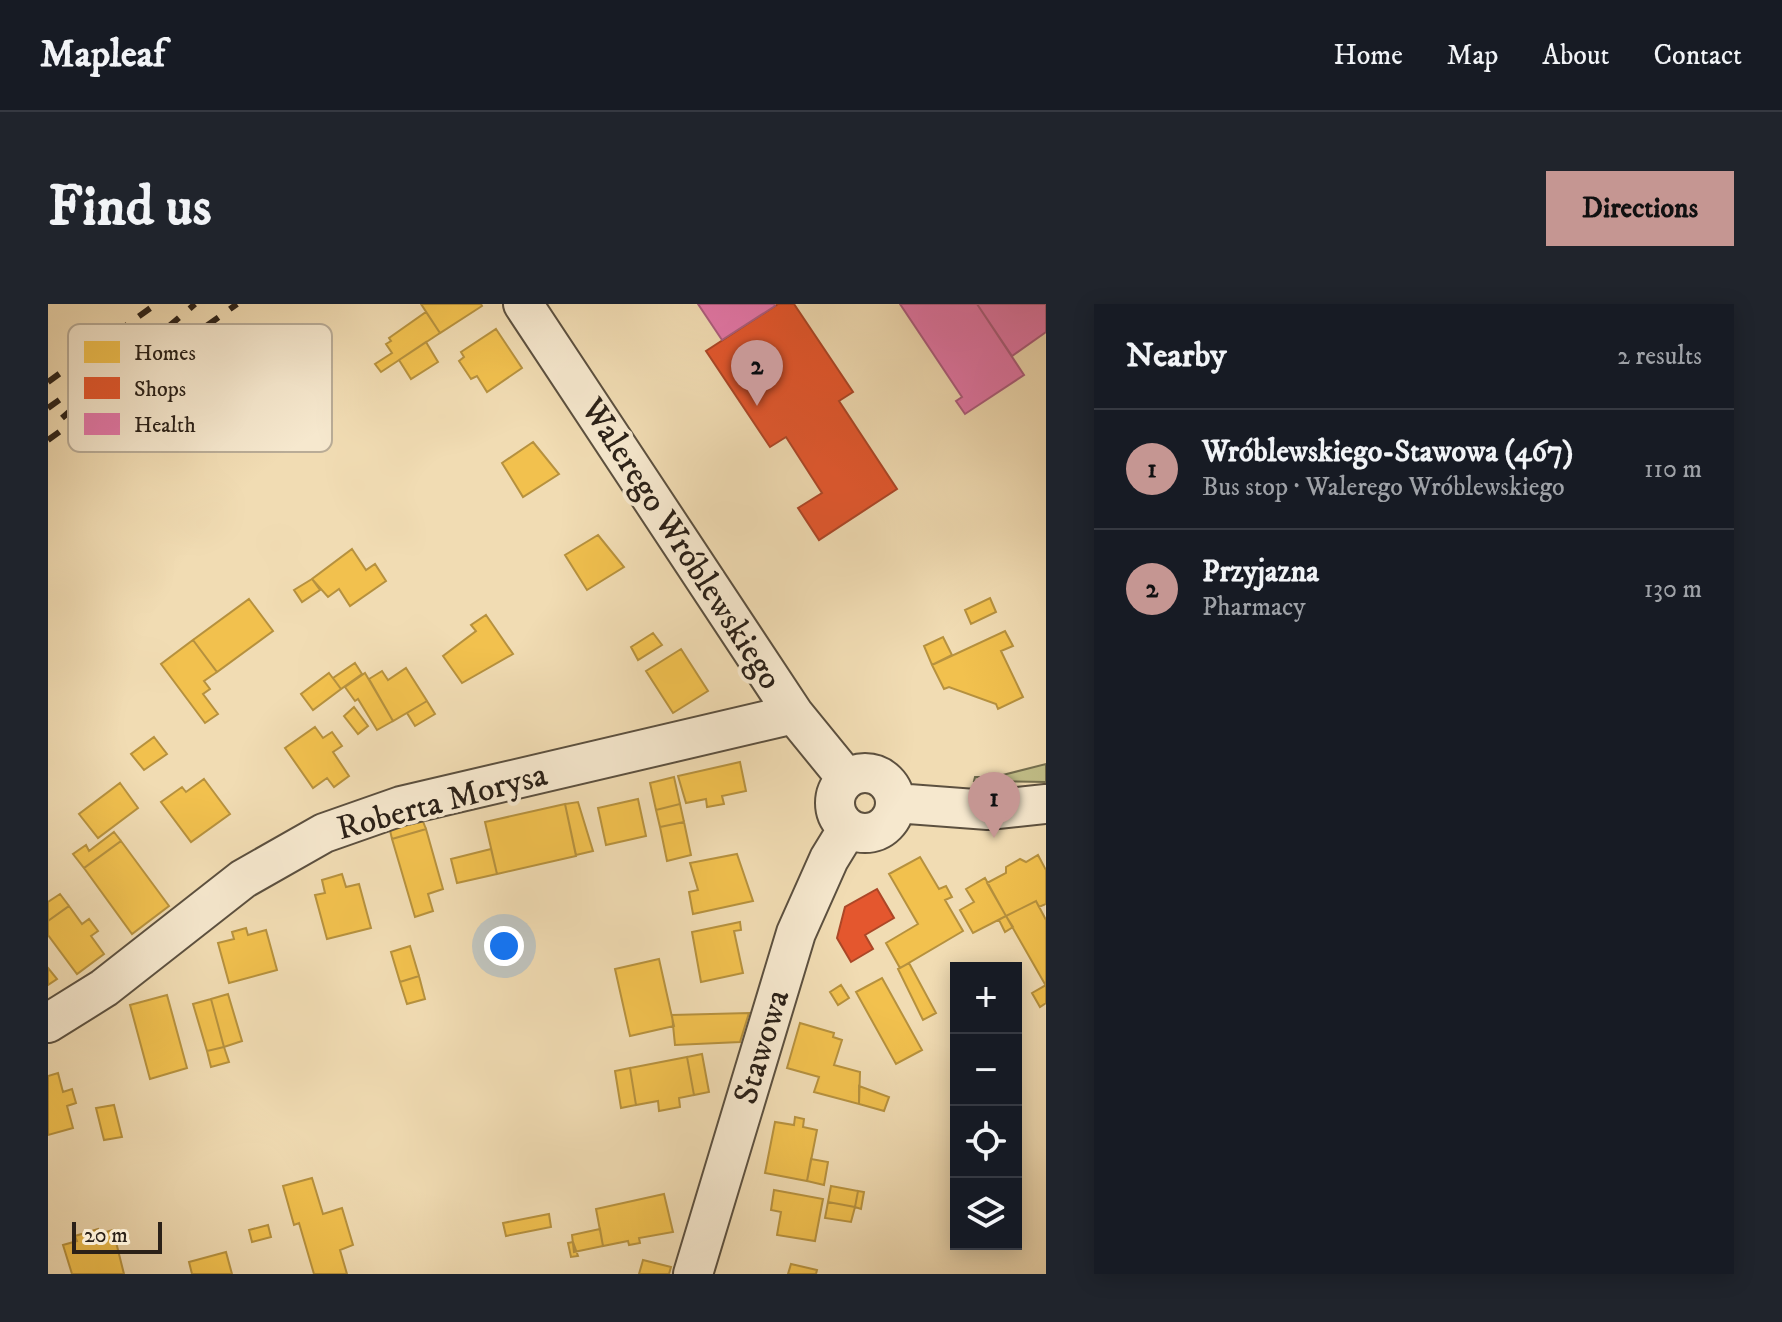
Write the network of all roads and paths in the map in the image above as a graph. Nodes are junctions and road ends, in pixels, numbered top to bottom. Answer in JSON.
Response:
{"nodes":[{"id":1,"x":523,"y":304,"type":"edge"},
{"id":2,"x":794,"y":714,"type":"junction"},
{"id":3,"x":847,"y":779,"type":"junction"},
{"id":4,"x":895,"y":803,"type":"junction"},
{"id":5,"x":1046,"y":804,"type":"edge"},
{"id":6,"x":848,"y":828,"type":"junction"},
{"id":7,"x":48,"y":1023,"type":"edge"},
{"id":8,"x":693,"y":1274,"type":"edge"}],
"edges":[{"from":1,"to":2,"type":"street","name":"Walerego Wróblewskiego"},
{"from":2,"to":3,"type":"street","name":"Walerego Wróblewskiego"},
{"from":2,"to":7,"type":"street","name":"Roberta Morysa"},
{"from":3,"to":4,"type":"street"},
{"from":3,"to":6,"type":"street"},
{"from":4,"to":5,"type":"street"},
{"from":4,"to":6,"type":"street"},
{"from":6,"to":8,"type":"street","name":"Stawowa"}]}
